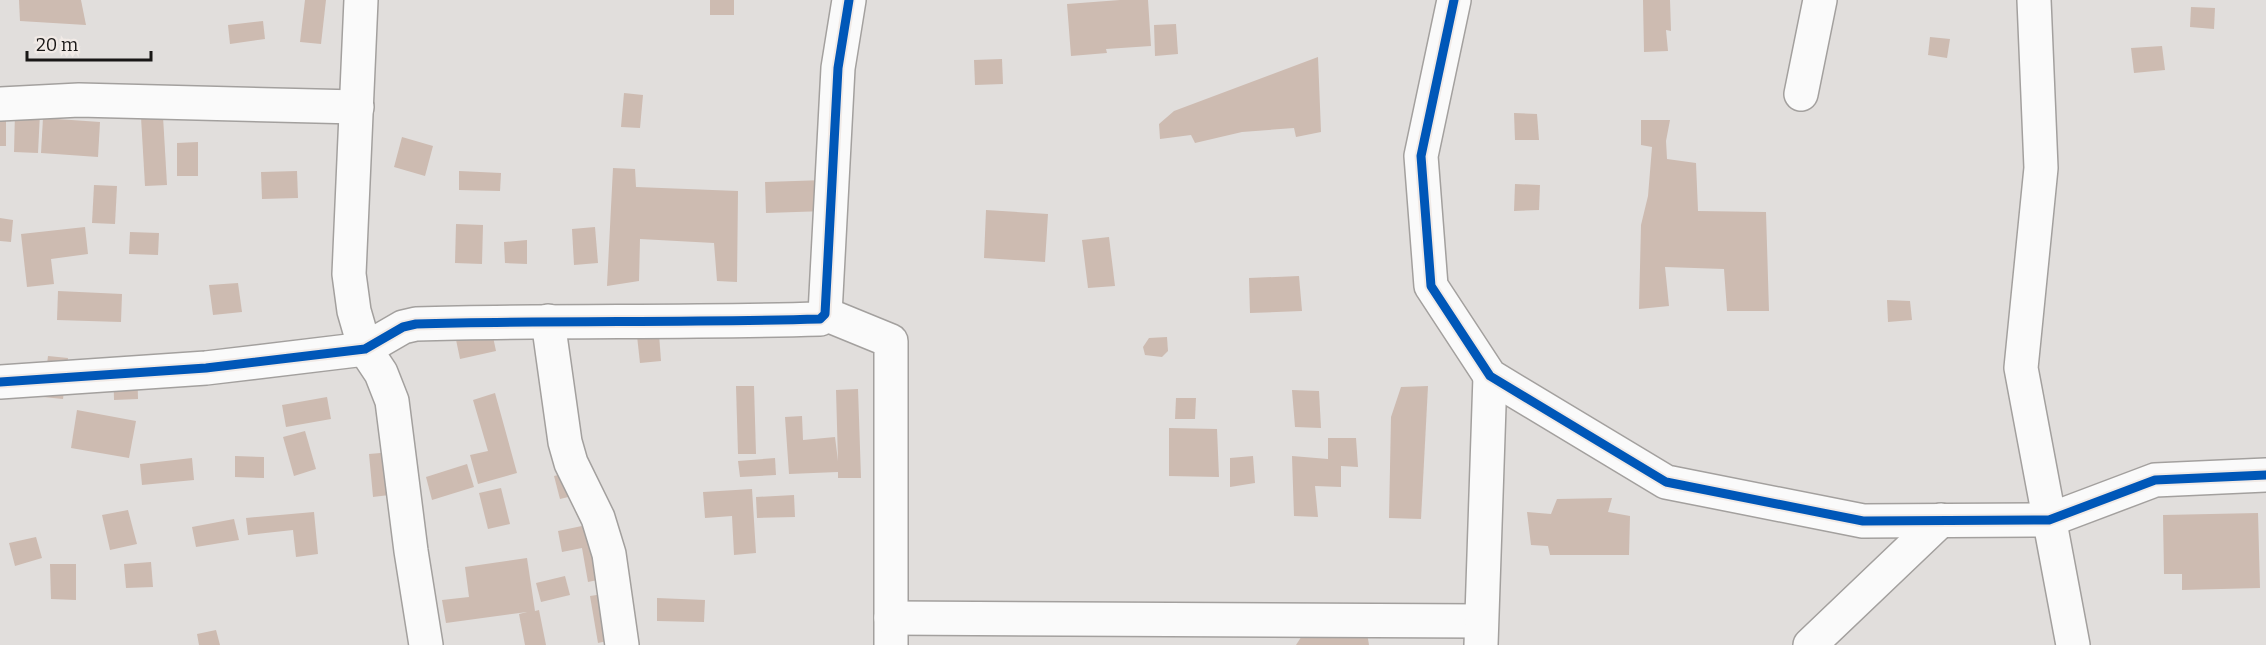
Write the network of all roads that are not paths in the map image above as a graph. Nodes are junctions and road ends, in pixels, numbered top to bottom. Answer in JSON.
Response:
{"nodes":[{"id":1,"x":362,"y":0,"type":"edge"},
{"id":2,"x":849,"y":0,"type":"edge"},
{"id":3,"x":1455,"y":0,"type":"edge"},
{"id":4,"x":1820,"y":0,"type":"edge"},
{"id":5,"x":2034,"y":0,"type":"edge"},
{"id":6,"x":1801,"y":94,"type":"dead end"},
{"id":7,"x":0,"y":104,"type":"edge"},
{"id":8,"x":357,"y":106,"type":"junction"},
{"id":9,"x":825,"y":314,"type":"junction"},
{"id":10,"x":548,"y":321,"type":"junction"},
{"id":11,"x":365,"y":349,"type":"junction"},
{"id":12,"x":1490,"y":376,"type":"junction"},
{"id":13,"x":0,"y":382,"type":"edge"},
{"id":14,"x":2266,"y":475,"type":"edge"},
{"id":15,"x":1941,"y":520,"type":"junction"},
{"id":16,"x":2049,"y":520,"type":"junction"},
{"id":17,"x":891,"y":631,"type":"edge"},
{"id":18,"x":1481,"y":633,"type":"edge"},
{"id":19,"x":426,"y":645,"type":"edge"},
{"id":20,"x":622,"y":645,"type":"edge"},
{"id":21,"x":1810,"y":645,"type":"edge"},
{"id":22,"x":2073,"y":645,"type":"edge"}],
"edges":[{"from":1,"to":8,"type":"street"},
{"from":2,"to":9,"type":"street"},
{"from":3,"to":12,"type":"street"},
{"from":4,"to":6,"type":"street"},
{"from":5,"to":16,"type":"street"},
{"from":7,"to":8,"type":"street"},
{"from":8,"to":11,"type":"street"},
{"from":9,"to":10,"type":"street"},
{"from":9,"to":17,"type":"street"},
{"from":10,"to":11,"type":"street"},
{"from":10,"to":20,"type":"street"},
{"from":11,"to":13,"type":"street"},
{"from":11,"to":19,"type":"street"},
{"from":12,"to":15,"type":"street"},
{"from":12,"to":18,"type":"street"},
{"from":14,"to":16,"type":"street"},
{"from":15,"to":16,"type":"street"},
{"from":15,"to":21,"type":"street"},
{"from":16,"to":22,"type":"street"},
{"from":17,"to":18,"type":"street"}]}
